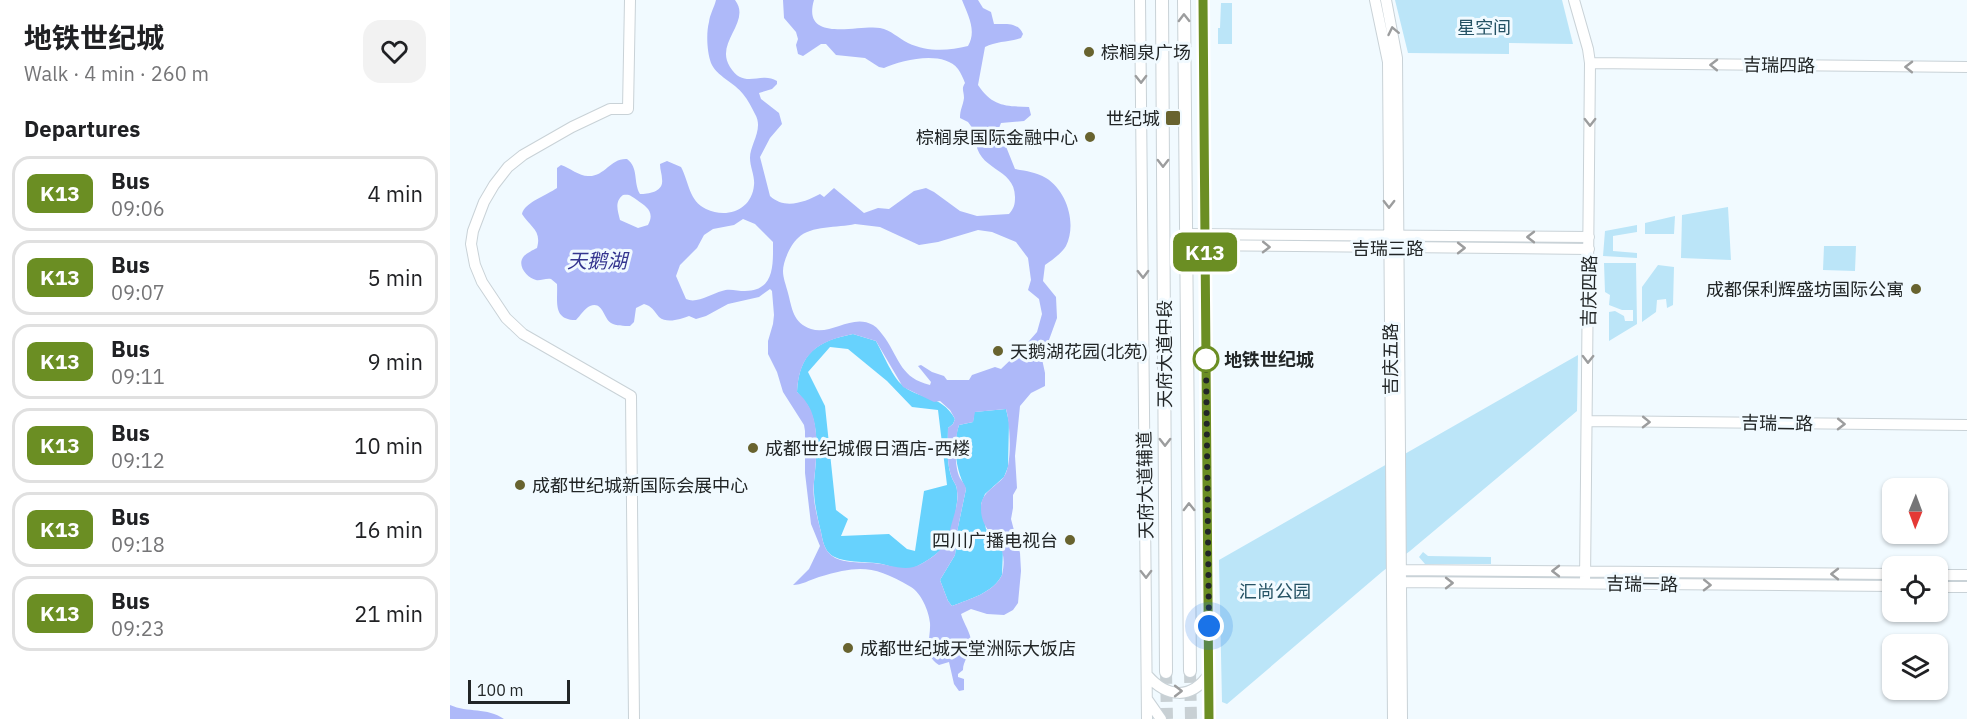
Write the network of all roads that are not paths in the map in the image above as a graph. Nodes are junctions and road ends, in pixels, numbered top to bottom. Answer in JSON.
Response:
{"nodes":[{"id":1,"x":630,"y":0,"type":"edge"},
{"id":2,"x":1140,"y":0,"type":"edge"},
{"id":3,"x":1162,"y":0,"type":"edge"},
{"id":4,"x":1184,"y":0,"type":"edge"},
{"id":5,"x":1203,"y":0,"type":"edge"},
{"id":6,"x":1375,"y":0,"type":"edge"},
{"id":7,"x":1386,"y":0,"type":"edge"},
{"id":8,"x":1574,"y":0,"type":"edge"},
{"id":9,"x":1590,"y":63,"type":"junction"},
{"id":10,"x":1967,"y":67,"type":"edge"},
{"id":11,"x":1394,"y":236,"type":"junction"},
{"id":12,"x":1186,"y":240,"type":"junction"},
{"id":13,"x":1205,"y":240,"type":"junction"},
{"id":14,"x":1589,"y":243,"type":"junction"},
{"id":15,"x":1394,"y":248,"type":"junction"},
{"id":16,"x":1587,"y":421,"type":"junction"},
{"id":17,"x":1967,"y":425,"type":"edge"},
{"id":18,"x":1396,"y":570,"type":"junction"},
{"id":19,"x":1586,"y":572,"type":"junction"},
{"id":20,"x":1882,"y":574,"type":"edge"},
{"id":21,"x":1948,"y":574,"type":"edge"},
{"id":22,"x":1967,"y":575,"type":"edge"},
{"id":23,"x":1396,"y":583,"type":"junction"},
{"id":24,"x":1585,"y":584,"type":"junction"},
{"id":25,"x":1882,"y":586,"type":"edge"},
{"id":26,"x":1948,"y":586,"type":"edge"},
{"id":27,"x":1967,"y":587,"type":"edge"},
{"id":28,"x":1190,"y":671,"type":"tunnel mouth"},
{"id":29,"x":1167,"y":672,"type":"tunnel mouth"},
{"id":30,"x":1209,"y":674,"type":"junction"},
{"id":31,"x":1147,"y":675,"type":"junction"},
{"id":32,"x":1147,"y":699,"type":"junction"},
{"id":33,"x":634,"y":719,"type":"edge"},
{"id":34,"x":1147,"y":719,"type":"edge"},
{"id":35,"x":1161,"y":719,"type":"edge"},
{"id":36,"x":1209,"y":719,"type":"edge"},
{"id":37,"x":1392,"y":719,"type":"edge"},
{"id":38,"x":1402,"y":719,"type":"edge"}],
"edges":[{"from":1,"to":33,"type":"street"},
{"from":2,"to":31,"type":"street","name":"天府大道辅道","one_way":true},
{"from":3,"to":29,"type":"main road","name":"天府大道中段","one_way":true},
{"from":12,"to":4,"type":"main road","name":"天府大道中段","one_way":true},
{"from":5,"to":13,"type":"street"},
{"from":6,"to":11,"type":"street","name":"吉庆五路","one_way":true},
{"from":11,"to":7,"type":"street","name":"吉庆五路","one_way":true},
{"from":8,"to":9,"type":"street","name":"吉庆四路"},
{"from":10,"to":9,"type":"street","name":"吉瑞四路","one_way":true},
{"from":9,"to":14,"type":"street","name":"吉庆四路","one_way":true},
{"from":11,"to":13,"type":"street","name":"吉瑞三路"},
{"from":14,"to":11,"type":"street","name":"吉瑞三路","one_way":true},
{"from":11,"to":15,"type":"street","name":"吉庆五路"},
{"from":12,"to":13,"type":"street","name":"吉瑞三路"},
{"from":28,"to":12,"type":"main road","name":"天府大道中段","one_way":true},
{"from":13,"to":15,"type":"street","name":"吉瑞三路","one_way":true},
{"from":13,"to":30,"type":"street"},
{"from":15,"to":14,"type":"street","name":"吉瑞三路","one_way":true},
{"from":14,"to":16,"type":"street","name":"吉庆四路","one_way":true},
{"from":15,"to":18,"type":"street","name":"吉庆五路"},
{"from":16,"to":17,"type":"street","name":"吉瑞二路","one_way":true},
{"from":16,"to":19,"type":"street","name":"吉庆四路"},
{"from":19,"to":18,"type":"street","name":"吉瑞一路","one_way":true},
{"from":18,"to":23,"type":"street","name":"吉庆五路"},
{"from":20,"to":19,"type":"street","name":"吉瑞一路","one_way":true},
{"from":19,"to":24,"type":"street","name":"吉庆四路"},
{"from":21,"to":22,"type":"street"},
{"from":23,"to":24,"type":"street","name":"吉瑞一路","one_way":true},
{"from":23,"to":37,"type":"street","name":"吉庆五路"},
{"from":23,"to":38,"type":"street","name":"吉庆五路"},
{"from":24,"to":25,"type":"street","name":"吉瑞一路","one_way":true},
{"from":26,"to":27,"type":"street"},
{"from":31,"to":30,"type":"street","one_way":true},
{"from":30,"to":36,"type":"street"},
{"from":31,"to":32,"type":"street","name":"天府大道辅道"},
{"from":32,"to":34,"type":"street","name":"天府大道辅道"},
{"from":32,"to":35,"type":"street"}]}
